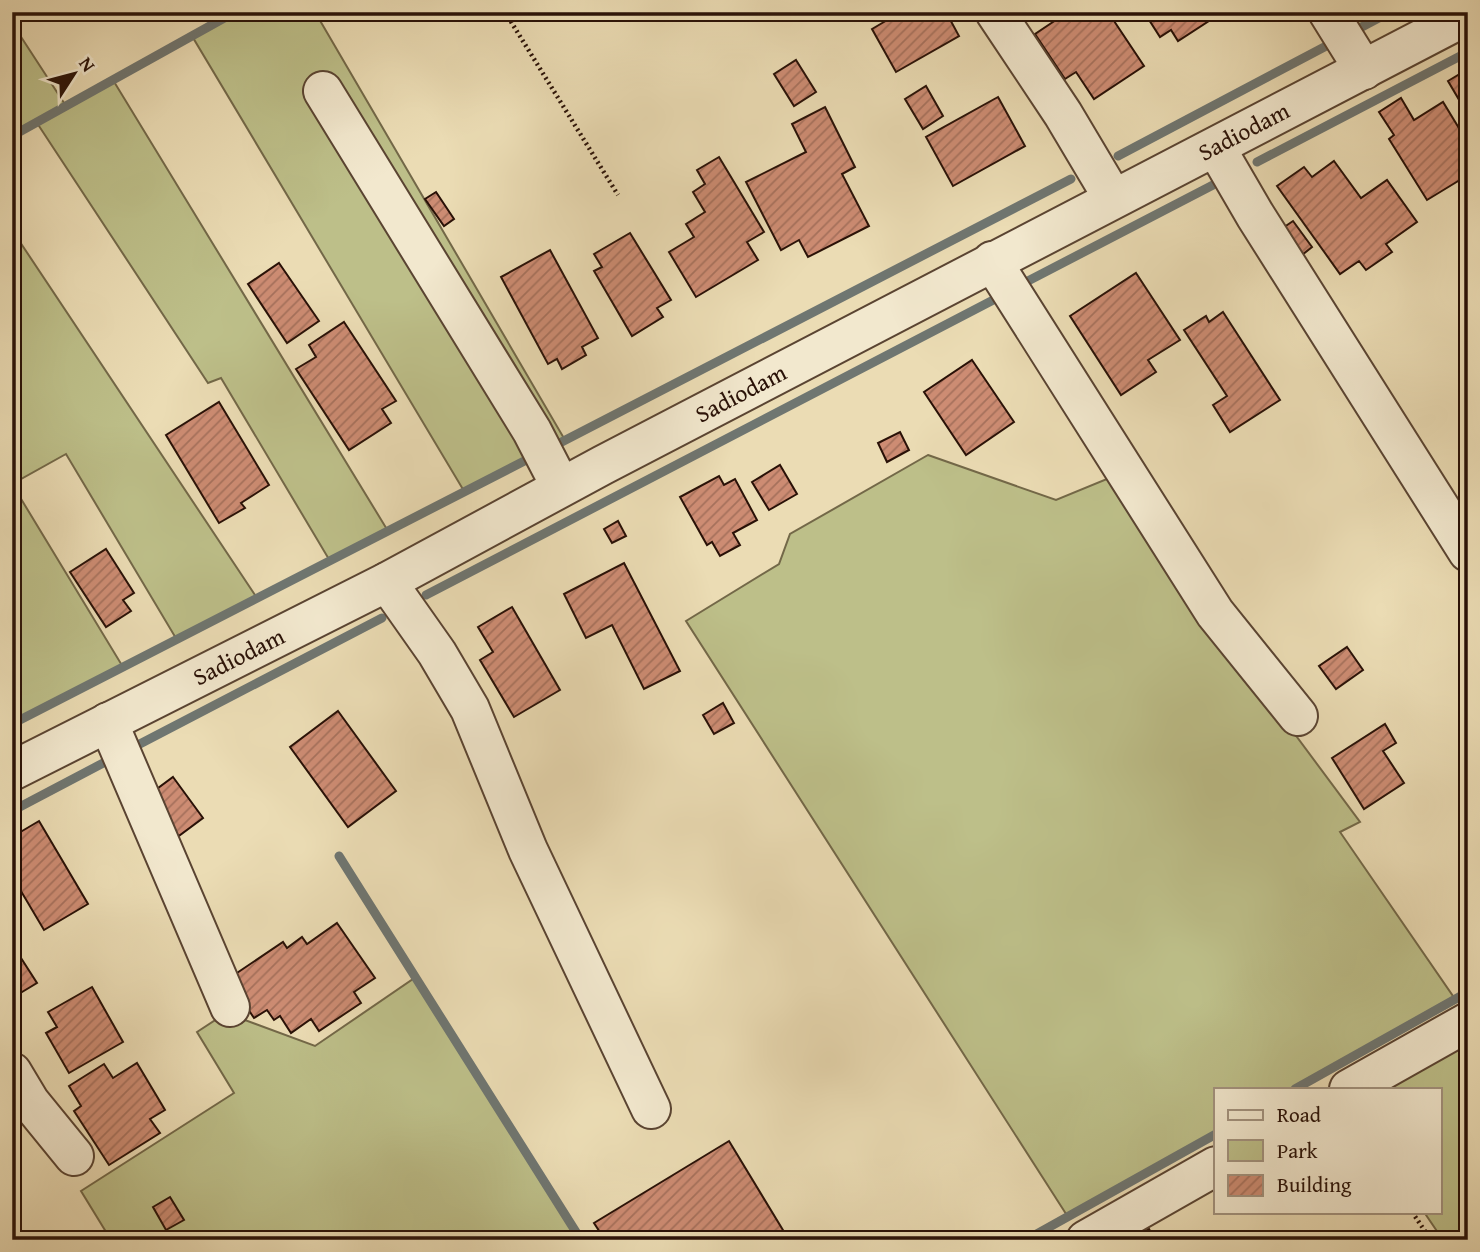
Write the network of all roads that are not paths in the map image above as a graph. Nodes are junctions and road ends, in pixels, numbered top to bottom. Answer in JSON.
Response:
{"nodes":[{"id":1,"x":995,"y":12,"type":"edge"},
{"id":2,"x":1328,"y":12,"type":"edge"},
{"id":3,"x":1468,"y":15,"type":"edge"},
{"id":4,"x":1364,"y":70,"type":"junction"},
{"id":5,"x":323,"y":91,"type":"dead end"},
{"id":6,"x":1216,"y":148,"type":"junction"},
{"id":7,"x":1113,"y":198,"type":"junction"},
{"id":8,"x":992,"y":261,"type":"junction"},
{"id":9,"x":562,"y":488,"type":"junction"},
{"id":10,"x":1468,"y":552,"type":"edge"},
{"id":11,"x":387,"y":582,"type":"junction"},
{"id":12,"x":1298,"y":716,"type":"dead end"},
{"id":13,"x":108,"y":722,"type":"junction"},
{"id":14,"x":12,"y":771,"type":"edge"},
{"id":15,"x":230,"y":1007,"type":"dead end"},
{"id":16,"x":1468,"y":1022,"type":"edge"},
{"id":17,"x":12,"y":1072,"type":"edge"},
{"id":18,"x":1351,"y":1088,"type":"edge"},
{"id":19,"x":651,"y":1109,"type":"dead end"},
{"id":20,"x":74,"y":1156,"type":"dead end"},
{"id":21,"x":1214,"y":1167,"type":"edge"},
{"id":22,"x":1086,"y":1240,"type":"edge"}],
"edges":[{"from":1,"to":7,"type":"street"},
{"from":2,"to":4,"type":"street"},
{"from":3,"to":4,"type":"street","name":"Sadiodam"},
{"from":4,"to":6,"type":"street","name":"Sadiodam"},
{"from":5,"to":9,"type":"street"},
{"from":6,"to":7,"type":"street","name":"Sadiodam"},
{"from":6,"to":10,"type":"street"},
{"from":7,"to":8,"type":"street","name":"Sadiodam"},
{"from":8,"to":9,"type":"street","name":"Sadiodam"},
{"from":8,"to":12,"type":"street"},
{"from":9,"to":11,"type":"street","name":"Sadiodam"},
{"from":11,"to":13,"type":"street","name":"Sadiodam"},
{"from":11,"to":19,"type":"street"},
{"from":13,"to":14,"type":"street","name":"Sadiodam"},
{"from":13,"to":15,"type":"street"},
{"from":16,"to":18,"type":"street"},
{"from":17,"to":20,"type":"street"},
{"from":21,"to":22,"type":"street"}]}
